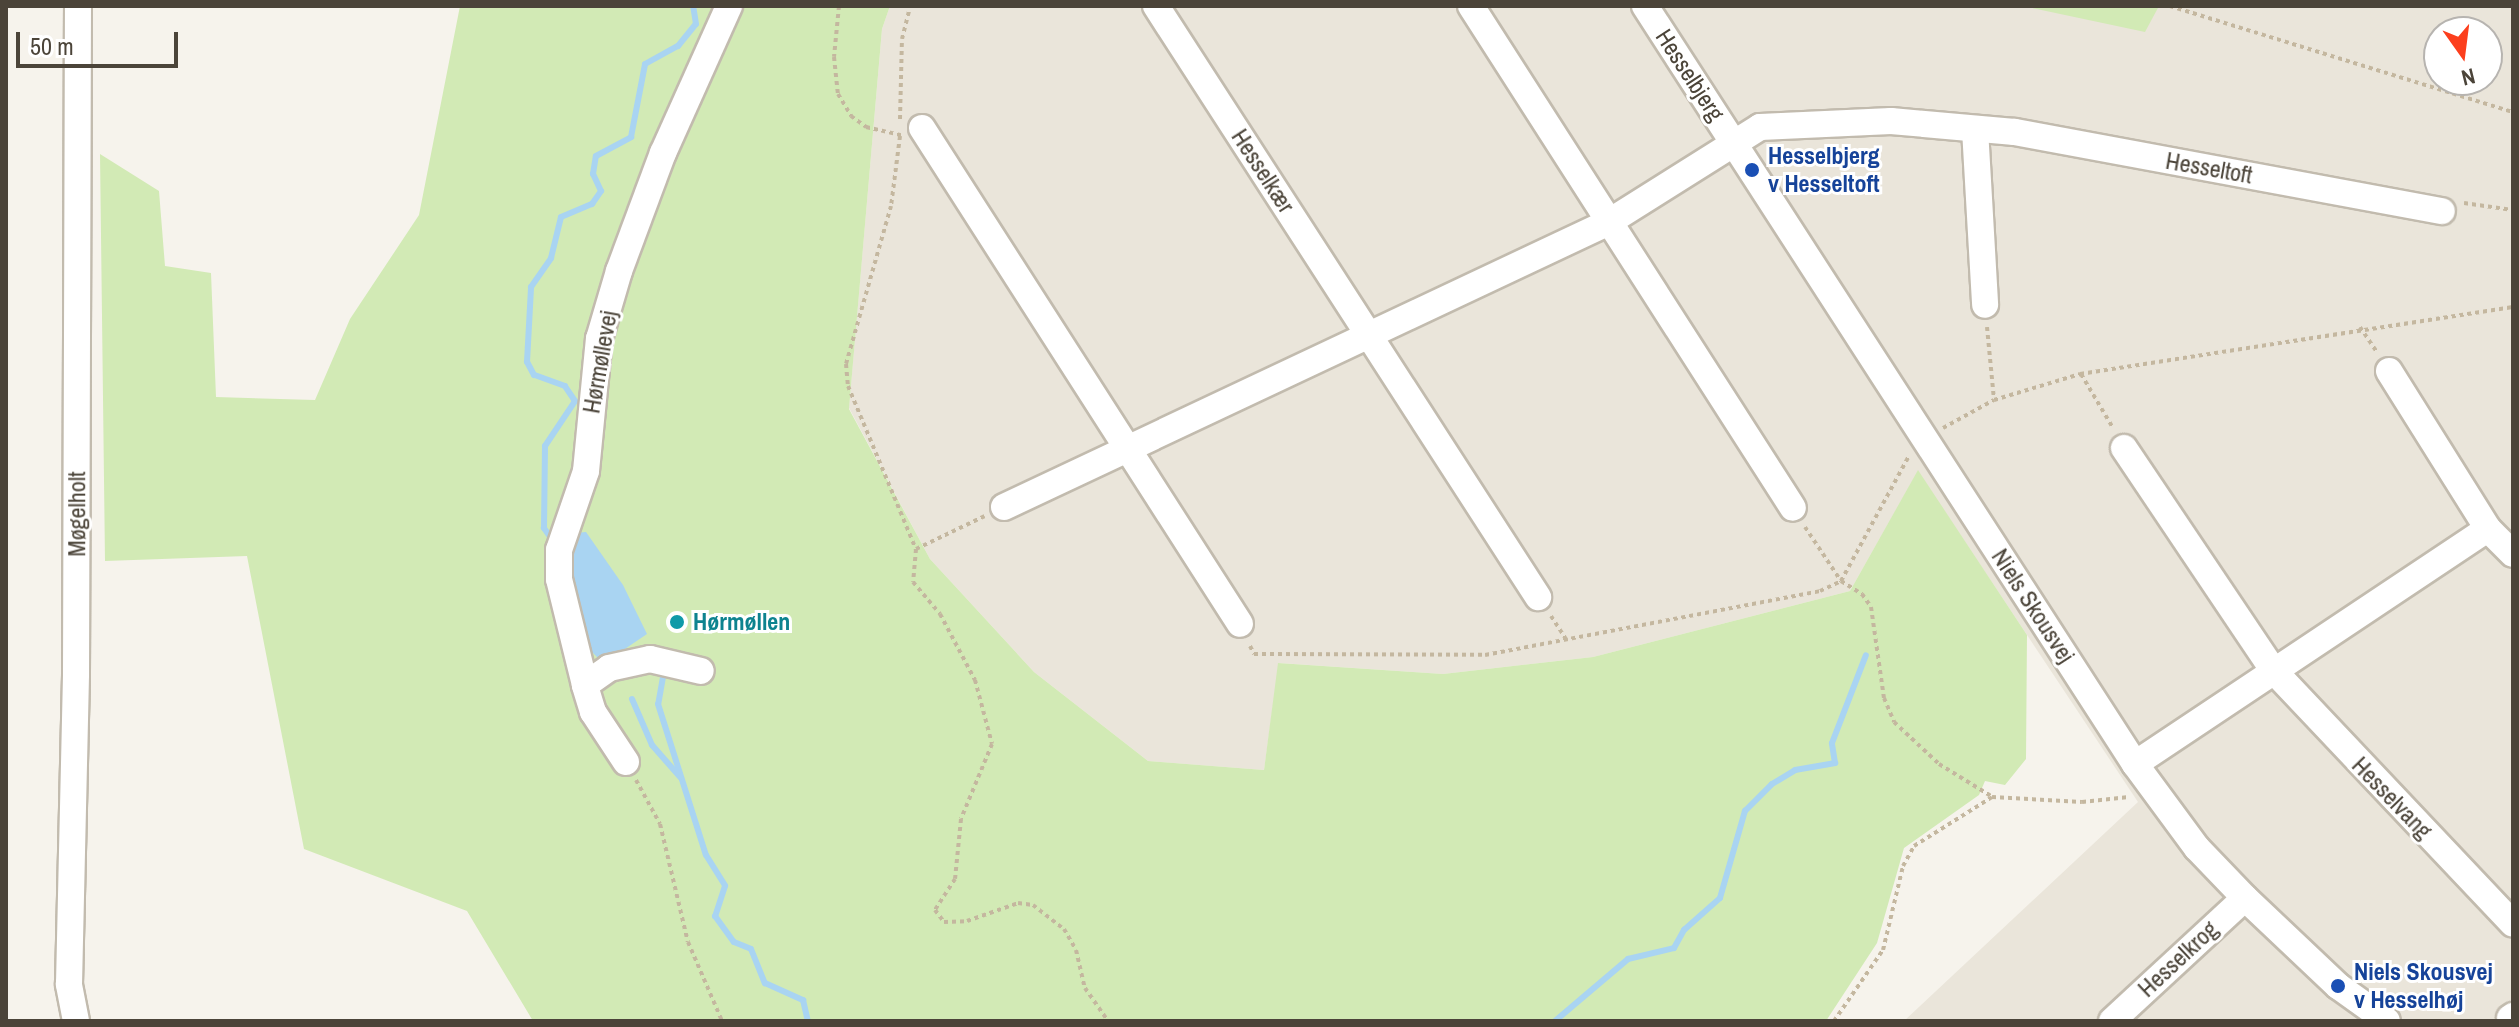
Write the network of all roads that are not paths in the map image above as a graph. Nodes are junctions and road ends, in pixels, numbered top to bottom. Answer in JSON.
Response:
{"nodes":[{"id":1,"x":78,"y":6,"type":"edge"},
{"id":2,"x":729,"y":6,"type":"edge"},
{"id":3,"x":1156,"y":6,"type":"edge"},
{"id":4,"x":1471,"y":6,"type":"edge"},
{"id":5,"x":1645,"y":6,"type":"edge"},
{"id":6,"x":1975,"y":129,"type":"junction"},
{"id":7,"x":911,"y":132,"type":"road end"},
{"id":8,"x":1734,"y":143,"type":"junction"},
{"id":9,"x":2442,"y":211,"type":"road end"},
{"id":10,"x":1609,"y":222,"type":"junction"},
{"id":11,"x":1985,"y":305,"type":"road end"},
{"id":12,"x":1369,"y":336,"type":"junction"},
{"id":13,"x":2389,"y":371,"type":"road end"},
{"id":14,"x":1127,"y":447,"type":"junction"},
{"id":15,"x":2124,"y":448,"type":"road end"},
{"id":16,"x":1004,"y":507,"type":"road end"},
{"id":17,"x":1793,"y":508,"type":"road end"},
{"id":18,"x":2488,"y":529,"type":"junction"},
{"id":19,"x":2513,"y":554,"type":"edge"},
{"id":20,"x":1538,"y":597,"type":"road end"},
{"id":21,"x":1240,"y":624,"type":"road end"},
{"id":22,"x":2273,"y":670,"type":"junction"},
{"id":23,"x":701,"y":671,"type":"dead end"},
{"id":24,"x":585,"y":685,"type":"junction"},
{"id":25,"x":626,"y":762,"type":"road end"},
{"id":26,"x":2135,"y":764,"type":"junction"},
{"id":27,"x":2245,"y":898,"type":"junction"},
{"id":28,"x":2513,"y":924,"type":"edge"},
{"id":29,"x":76,"y":1021,"type":"edge"},
{"id":30,"x":2112,"y":1021,"type":"edge"},
{"id":31,"x":2387,"y":1021,"type":"edge"}],
"edges":[{"from":1,"to":29,"type":"street","name":"Møgelholt"},
{"from":2,"to":24,"type":"street","name":"Hørmøllevej"},
{"from":3,"to":12,"type":"street","name":"Hesselkær"},
{"from":4,"to":10,"type":"street"},
{"from":5,"to":8,"type":"street","name":"Hesselbjerg"},
{"from":6,"to":8,"type":"street","name":"Hesseltoft"},
{"from":6,"to":9,"type":"street","name":"Hesseltoft"},
{"from":6,"to":11,"type":"street"},
{"from":7,"to":14,"type":"street"},
{"from":8,"to":10,"type":"street"},
{"from":8,"to":26,"type":"street","name":"Niels Skousvej"},
{"from":10,"to":12,"type":"street"},
{"from":10,"to":17,"type":"street"},
{"from":12,"to":14,"type":"street"},
{"from":12,"to":20,"type":"street","name":"Hesselkær"},
{"from":13,"to":18,"type":"street"},
{"from":14,"to":16,"type":"street"},
{"from":14,"to":21,"type":"street"},
{"from":15,"to":22,"type":"street","name":"Hesselvang"},
{"from":18,"to":19,"type":"street"},
{"from":18,"to":22,"type":"street"},
{"from":22,"to":26,"type":"street"},
{"from":22,"to":28,"type":"street","name":"Hesselvang"},
{"from":23,"to":24,"type":"street"},
{"from":24,"to":25,"type":"street","name":"Hørmøllevej"},
{"from":26,"to":27,"type":"street","name":"Niels Skousvej"},
{"from":27,"to":30,"type":"street","name":"Hesselkrog"},
{"from":27,"to":31,"type":"street","name":"Niels Skousvej"}]}
